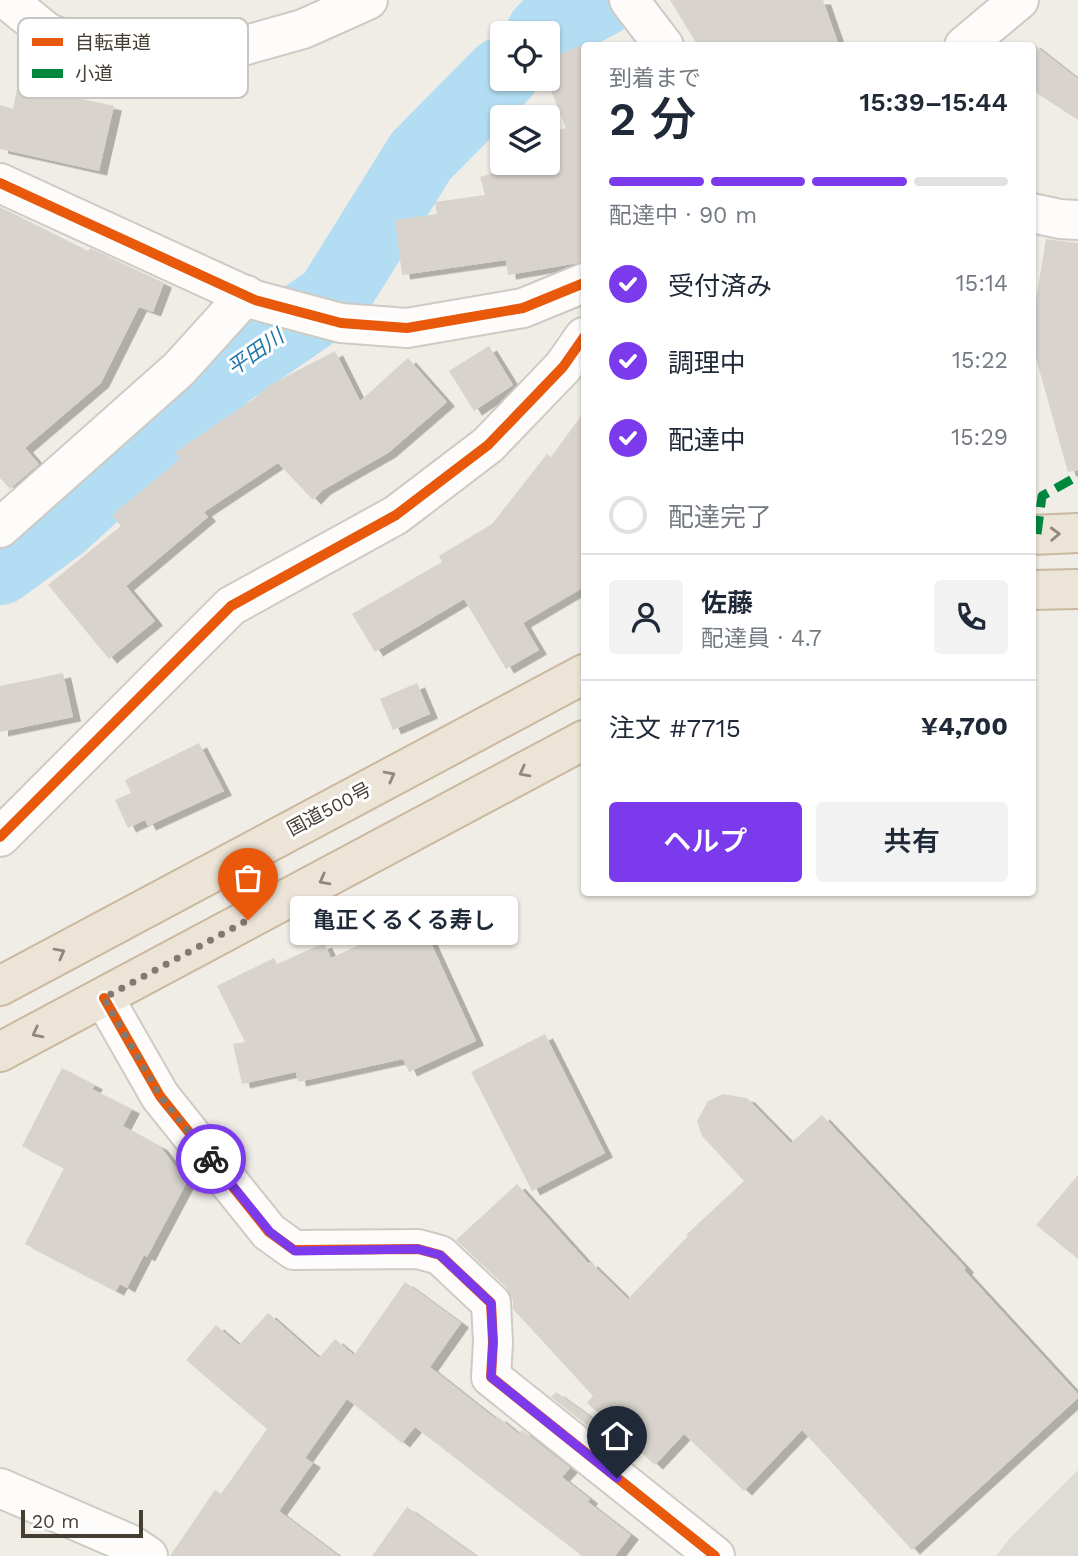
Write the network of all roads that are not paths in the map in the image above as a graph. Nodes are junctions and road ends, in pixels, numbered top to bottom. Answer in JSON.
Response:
{"nodes":[{"id":1,"x":7,"y":0,"type":"edge"},
{"id":2,"x":368,"y":0,"type":"edge"},
{"id":3,"x":629,"y":0,"type":"edge"},
{"id":4,"x":1019,"y":0,"type":"edge"},
{"id":5,"x":29,"y":18,"type":"edge"},
{"id":6,"x":661,"y":42,"type":"edge"},
{"id":7,"x":969,"y":42,"type":"edge"},
{"id":8,"x":248,"y":44,"type":"edge"},
{"id":9,"x":0,"y":183,"type":"edge"},
{"id":10,"x":1036,"y":213,"type":"edge"},
{"id":11,"x":1078,"y":219,"type":"edge"},
{"id":12,"x":581,"y":285,"type":"edge"},
{"id":13,"x":246,"y":296,"type":"junction"},
{"id":14,"x":581,"y":341,"type":"edge"},
{"id":15,"x":0,"y":527,"type":"edge"},
{"id":16,"x":1078,"y":533,"type":"edge"},
{"id":17,"x":1036,"y":535,"type":"edge"},
{"id":18,"x":1078,"y":589,"type":"edge"},
{"id":19,"x":1036,"y":590,"type":"edge"},
{"id":20,"x":581,"y":676,"type":"edge"},
{"id":21,"x":581,"y":742,"type":"edge"},
{"id":22,"x":0,"y":837,"type":"edge"},
{"id":23,"x":0,"y":986,"type":"edge"},
{"id":24,"x":104,"y":998,"type":"junction"},
{"id":25,"x":0,"y":1052,"type":"edge"},
{"id":26,"x":0,"y":1488,"type":"edge"},
{"id":27,"x":148,"y":1556,"type":"edge"},
{"id":28,"x":715,"y":1556,"type":"edge"}],
"edges":[{"from":1,"to":5,"type":"street"},
{"from":2,"to":8,"type":"street"},
{"from":3,"to":6,"type":"street"},
{"from":4,"to":7,"type":"street"},
{"from":9,"to":13,"type":"street"},
{"from":10,"to":11,"type":"street"},
{"from":12,"to":13,"type":"street"},
{"from":13,"to":15,"type":"street"},
{"from":14,"to":22,"type":"street"},
{"from":17,"to":16,"type":"highway","one_way":true},
{"from":18,"to":19,"type":"highway"},
{"from":23,"to":20,"type":"highway","name":"国道500号","one_way":true},
{"from":21,"to":24,"type":"highway","one_way":true},
{"from":24,"to":25,"type":"highway","one_way":true},
{"from":24,"to":28,"type":"street"},
{"from":26,"to":27,"type":"street"}]}
